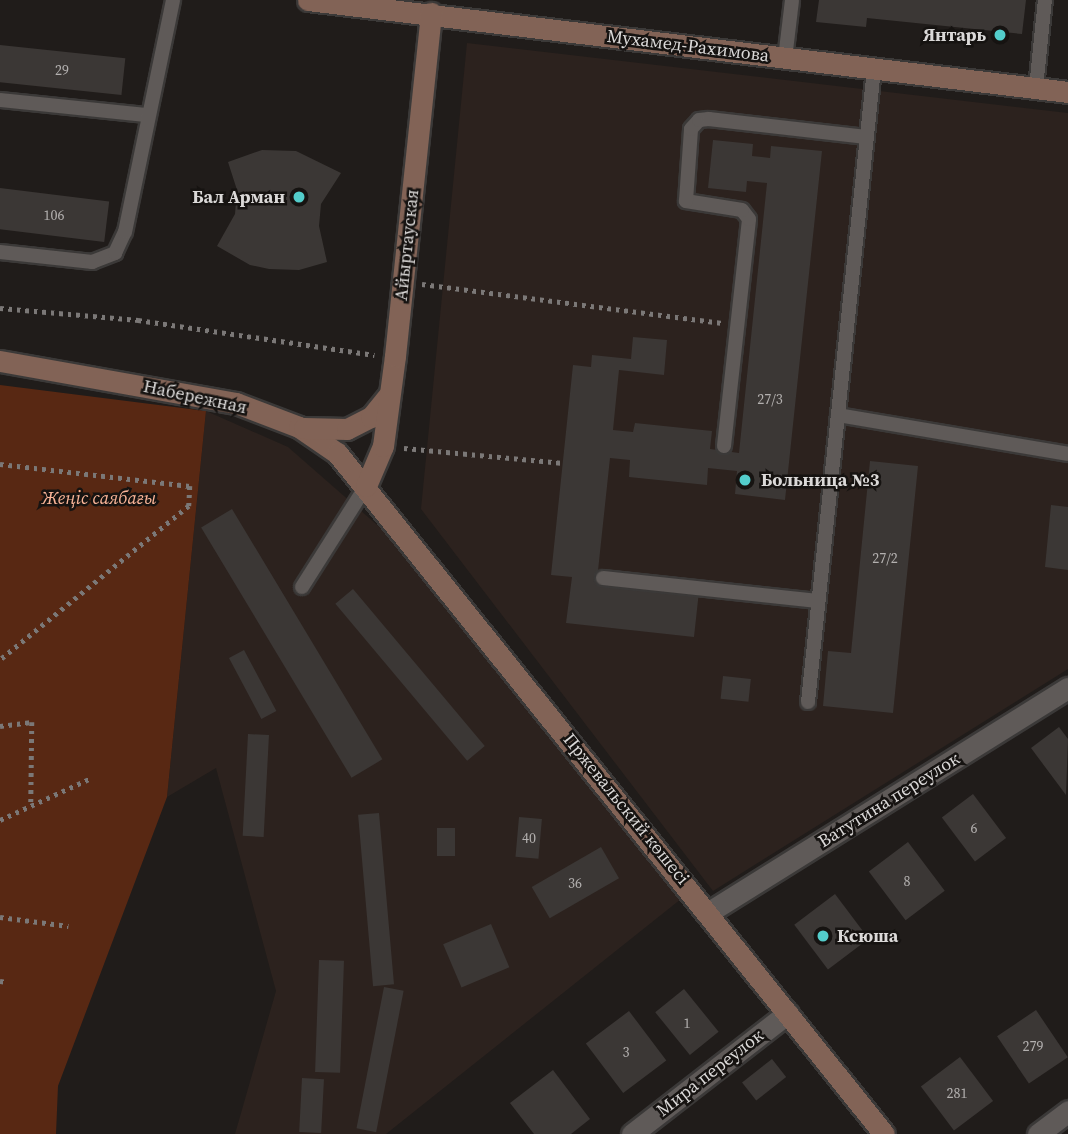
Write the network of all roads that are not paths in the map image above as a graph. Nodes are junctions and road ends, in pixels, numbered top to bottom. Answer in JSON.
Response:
{"nodes":[{"id":1,"x":173,"y":0,"type":"edge"},
{"id":2,"x":308,"y":0,"type":"edge"},
{"id":3,"x":792,"y":0,"type":"edge"},
{"id":4,"x":1045,"y":0,"type":"edge"},
{"id":5,"x":432,"y":7,"type":"edge"},
{"id":6,"x":785,"y":59,"type":"junction"},
{"id":7,"x":873,"y":69,"type":"junction"},
{"id":8,"x":1036,"y":88,"type":"junction"},
{"id":9,"x":1068,"y":92,"type":"edge"},
{"id":10,"x":0,"y":100,"type":"edge"},
{"id":11,"x":145,"y":115,"type":"junction"},
{"id":12,"x":866,"y":137,"type":"junction"},
{"id":13,"x":0,"y":252,"type":"edge"},
{"id":14,"x":0,"y":362,"type":"edge"},
{"id":15,"x":390,"y":394,"type":"junction"},
{"id":16,"x":838,"y":415,"type":"junction"},
{"id":17,"x":299,"y":426,"type":"junction"},
{"id":18,"x":724,"y":446,"type":"dead end"},
{"id":19,"x":1068,"y":454,"type":"edge"},
{"id":20,"x":366,"y":486,"type":"junction"},
{"id":21,"x":603,"y":578,"type":"dead end"},
{"id":22,"x":302,"y":587,"type":"dead end"},
{"id":23,"x":818,"y":601,"type":"junction"},
{"id":24,"x":1068,"y":688,"type":"edge"},
{"id":25,"x":808,"y":702,"type":"dead end"},
{"id":26,"x":709,"y":912,"type":"junction"},
{"id":27,"x":788,"y":1013,"type":"junction"},
{"id":28,"x":1068,"y":1111,"type":"edge"},
{"id":29,"x":632,"y":1134,"type":"edge"},
{"id":30,"x":884,"y":1134,"type":"edge"},
{"id":31,"x":1038,"y":1134,"type":"edge"}],
"edges":[{"from":1,"to":11,"type":"lane"},
{"from":2,"to":5,"type":"street","name":"Мухамед-Рахимова"},
{"from":3,"to":6,"type":"lane"},
{"from":4,"to":8,"type":"lane"},
{"from":5,"to":6,"type":"street","name":"Мухамед-Рахимова"},
{"from":5,"to":15,"type":"street","name":"Айыртауская"},
{"from":6,"to":7,"type":"street","name":"Мухамед-Рахимова"},
{"from":7,"to":8,"type":"street","name":"Мухамед-Рахимова"},
{"from":7,"to":12,"type":"lane"},
{"from":8,"to":9,"type":"street","name":"Мухамед-Рахимова"},
{"from":10,"to":11,"type":"lane"},
{"from":11,"to":13,"type":"lane"},
{"from":12,"to":16,"type":"lane"},
{"from":12,"to":18,"type":"lane"},
{"from":14,"to":17,"type":"street","name":"Набережная"},
{"from":15,"to":17,"type":"street"},
{"from":15,"to":20,"type":"street","name":"Айыртауская"},
{"from":16,"to":19,"type":"lane"},
{"from":16,"to":23,"type":"lane"},
{"from":17,"to":20,"type":"street","name":"Набережная"},
{"from":20,"to":22,"type":"lane"},
{"from":20,"to":26,"type":"street","name":"Пржевальский көшесі"},
{"from":21,"to":23,"type":"lane"},
{"from":23,"to":25,"type":"lane"},
{"from":24,"to":26,"type":"street","name":"Ватутина переулок"},
{"from":26,"to":27,"type":"street","name":"Пржевальский көшесі"},
{"from":27,"to":29,"type":"street","name":"Мира переулок"},
{"from":27,"to":30,"type":"street","name":"Пржевальский көшесі"},
{"from":28,"to":31,"type":"street"}]}
